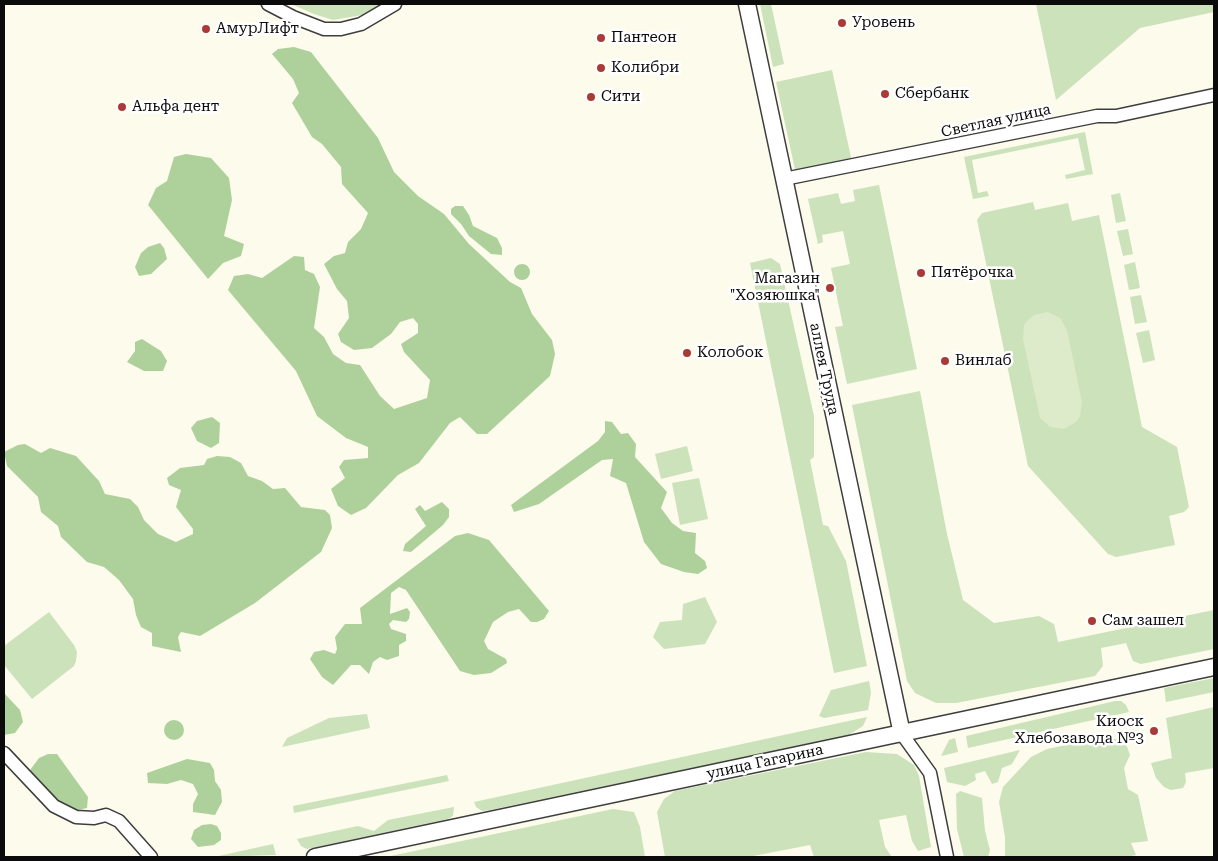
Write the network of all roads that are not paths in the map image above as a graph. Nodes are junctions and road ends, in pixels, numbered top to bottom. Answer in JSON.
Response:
{"nodes":[{"id":1,"x":268,"y":4,"type":"edge"},
{"id":2,"x":395,"y":4,"type":"edge"},
{"id":3,"x":746,"y":4,"type":"edge"},
{"id":4,"x":1214,"y":95,"type":"edge"},
{"id":5,"x":784,"y":180,"type":"junction"},
{"id":6,"x":1214,"y":667,"type":"edge"},
{"id":7,"x":902,"y":734,"type":"junction"},
{"id":8,"x":4,"y":753,"type":"edge"},
{"id":9,"x":152,"y":857,"type":"edge"},
{"id":10,"x":315,"y":857,"type":"edge"},
{"id":11,"x":947,"y":857,"type":"edge"}],
"edges":[{"from":1,"to":2,"type":"street"},
{"from":3,"to":5,"type":"street","name":"аллея Труда"},
{"from":4,"to":5,"type":"street","name":"Светлая улица"},
{"from":5,"to":7,"type":"street","name":"аллея Труда"},
{"from":6,"to":7,"type":"street","name":"улица Гагарина"},
{"from":7,"to":10,"type":"street","name":"улица Гагарина"},
{"from":7,"to":11,"type":"street"},
{"from":8,"to":9,"type":"street"}]}
